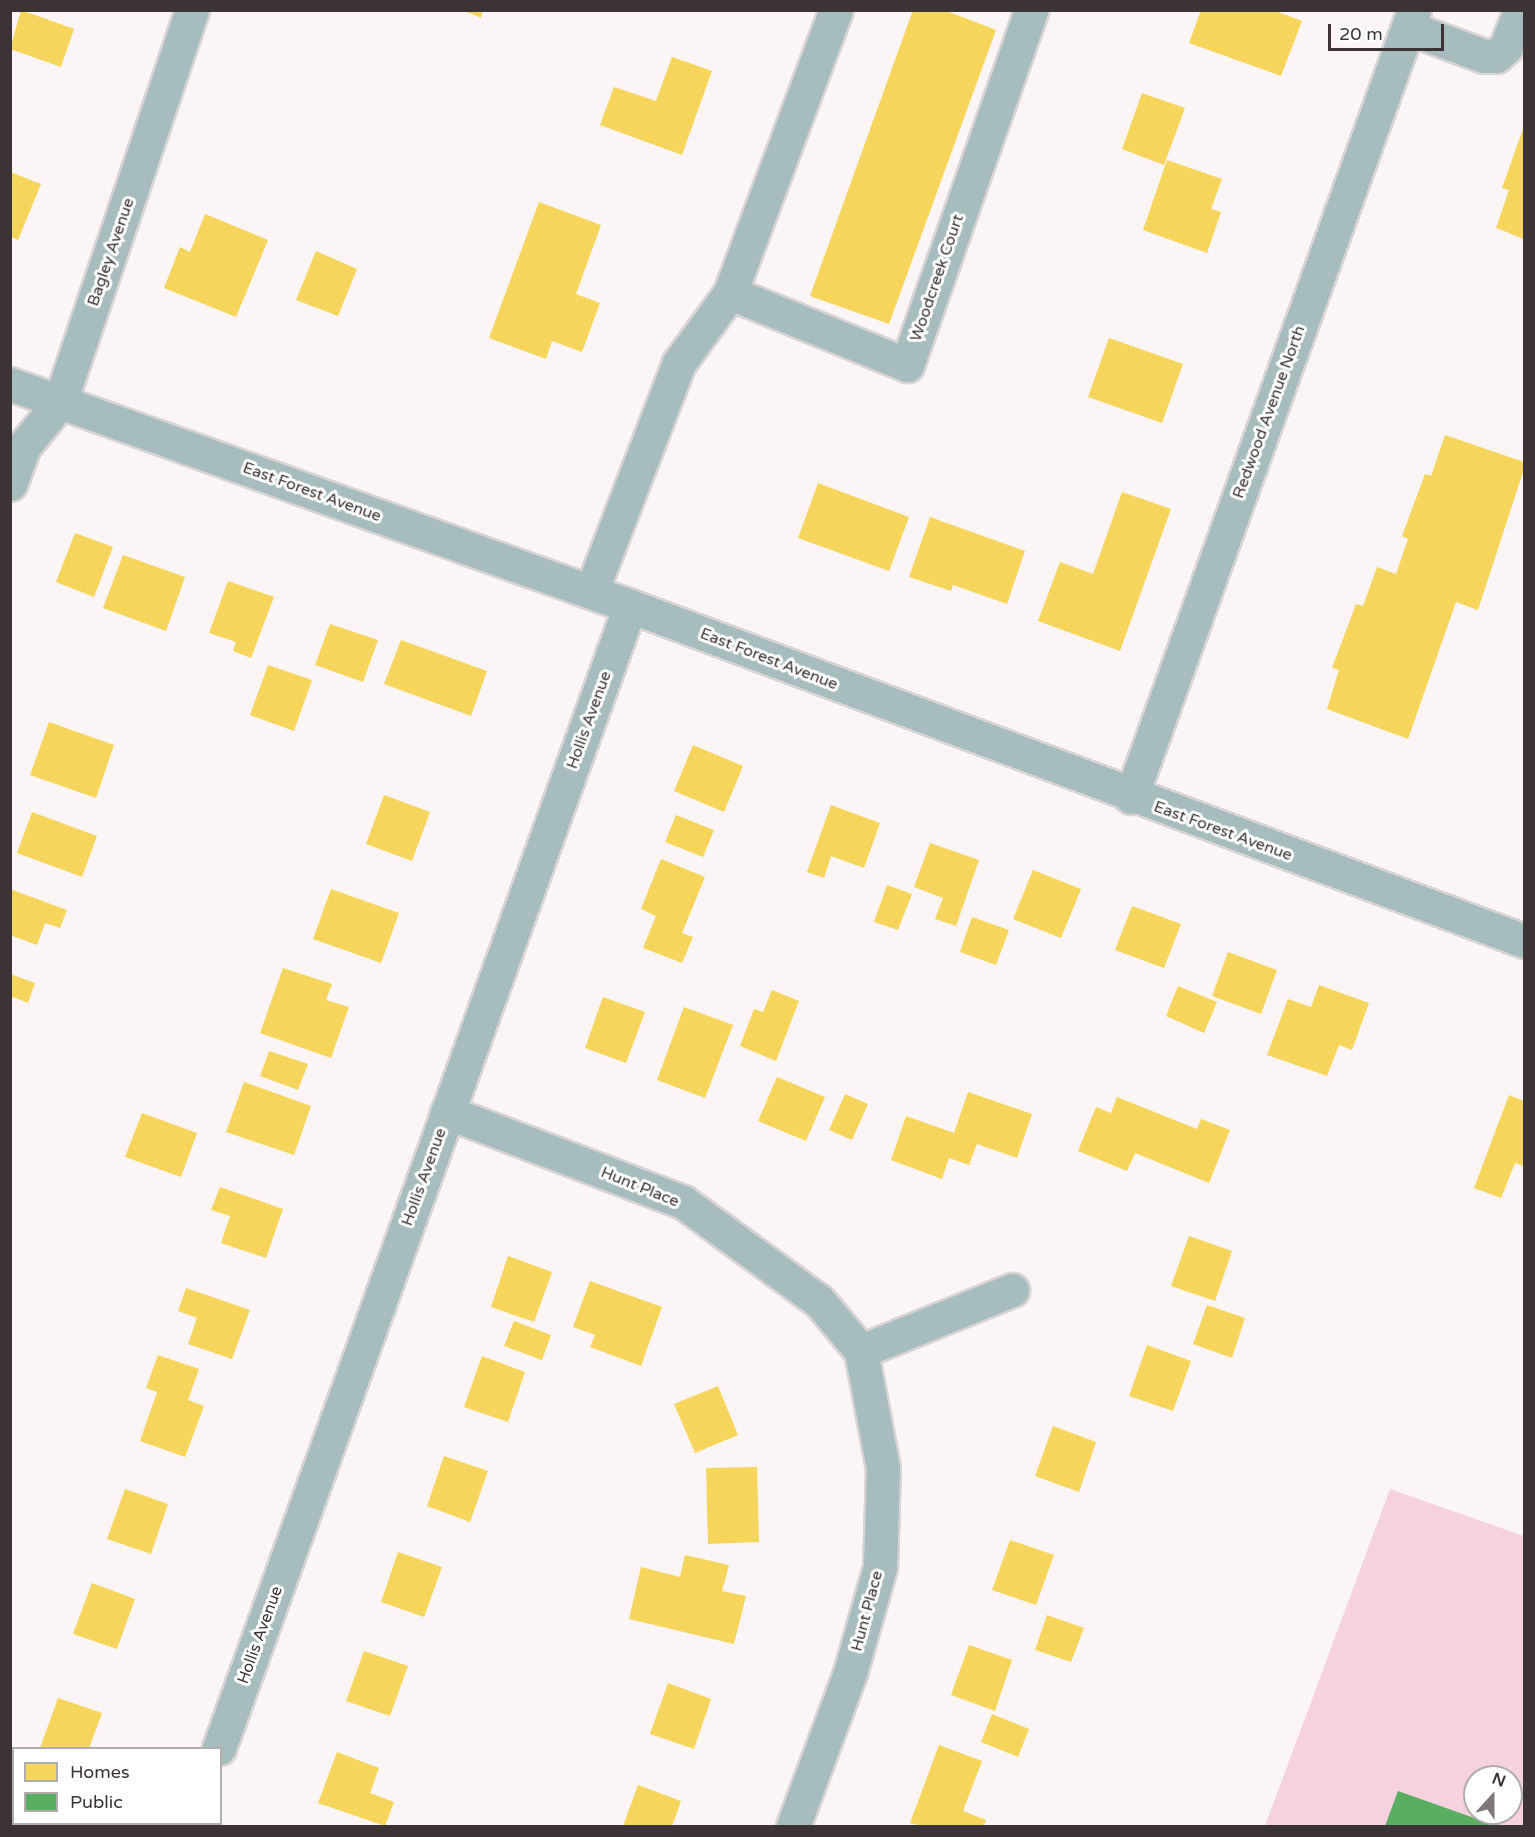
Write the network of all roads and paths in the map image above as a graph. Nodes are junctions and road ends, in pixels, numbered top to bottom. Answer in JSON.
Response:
{"nodes":[{"id":1,"x":192,"y":10,"type":"edge"},
{"id":2,"x":836,"y":10,"type":"edge"},
{"id":3,"x":1031,"y":10,"type":"edge"},
{"id":4,"x":1520,"y":10,"type":"edge"},
{"id":5,"x":1411,"y":19,"type":"edge"},
{"id":6,"x":730,"y":293,"type":"junction"},
{"id":7,"x":10,"y":384,"type":"edge"},
{"id":8,"x":60,"y":402,"type":"junction"},
{"id":9,"x":10,"y":483,"type":"edge"},
{"id":10,"x":591,"y":592,"type":"junction"},
{"id":11,"x":630,"y":606,"type":"junction"},
{"id":12,"x":1131,"y":797,"type":"junction"},
{"id":13,"x":1524,"y":941,"type":"edge"},
{"id":14,"x":447,"y":1112,"type":"junction"},
{"id":15,"x":1012,"y":1290,"type":"dead end"},
{"id":16,"x":861,"y":1351,"type":"junction"},
{"id":17,"x":220,"y":1747,"type":"edge"},
{"id":18,"x":793,"y":1827,"type":"edge"}],
"edges":[{"from":1,"to":8,"type":"street","name":"Bagley Avenue"},
{"from":2,"to":6,"type":"street"},
{"from":3,"to":6,"type":"street","name":"Woodcreek Court"},
{"from":4,"to":5,"type":"street","name":"Redwood Avenue North"},
{"from":5,"to":12,"type":"street","name":"Redwood Avenue North"},
{"from":6,"to":10,"type":"street"},
{"from":7,"to":8,"type":"street","name":"East Forest Avenue"},
{"from":8,"to":9,"type":"street","name":"Bagley Avenue"},
{"from":8,"to":10,"type":"street","name":"East Forest Avenue"},
{"from":10,"to":11,"type":"street","name":"East Forest Avenue"},
{"from":11,"to":12,"type":"street","name":"East Forest Avenue"},
{"from":11,"to":14,"type":"street","name":"Hollis Avenue"},
{"from":12,"to":13,"type":"street","name":"East Forest Avenue"},
{"from":14,"to":16,"type":"street","name":"Hunt Place"},
{"from":14,"to":17,"type":"street","name":"Hollis Avenue"},
{"from":15,"to":16,"type":"street"},
{"from":16,"to":18,"type":"street","name":"Hunt Place"}]}
